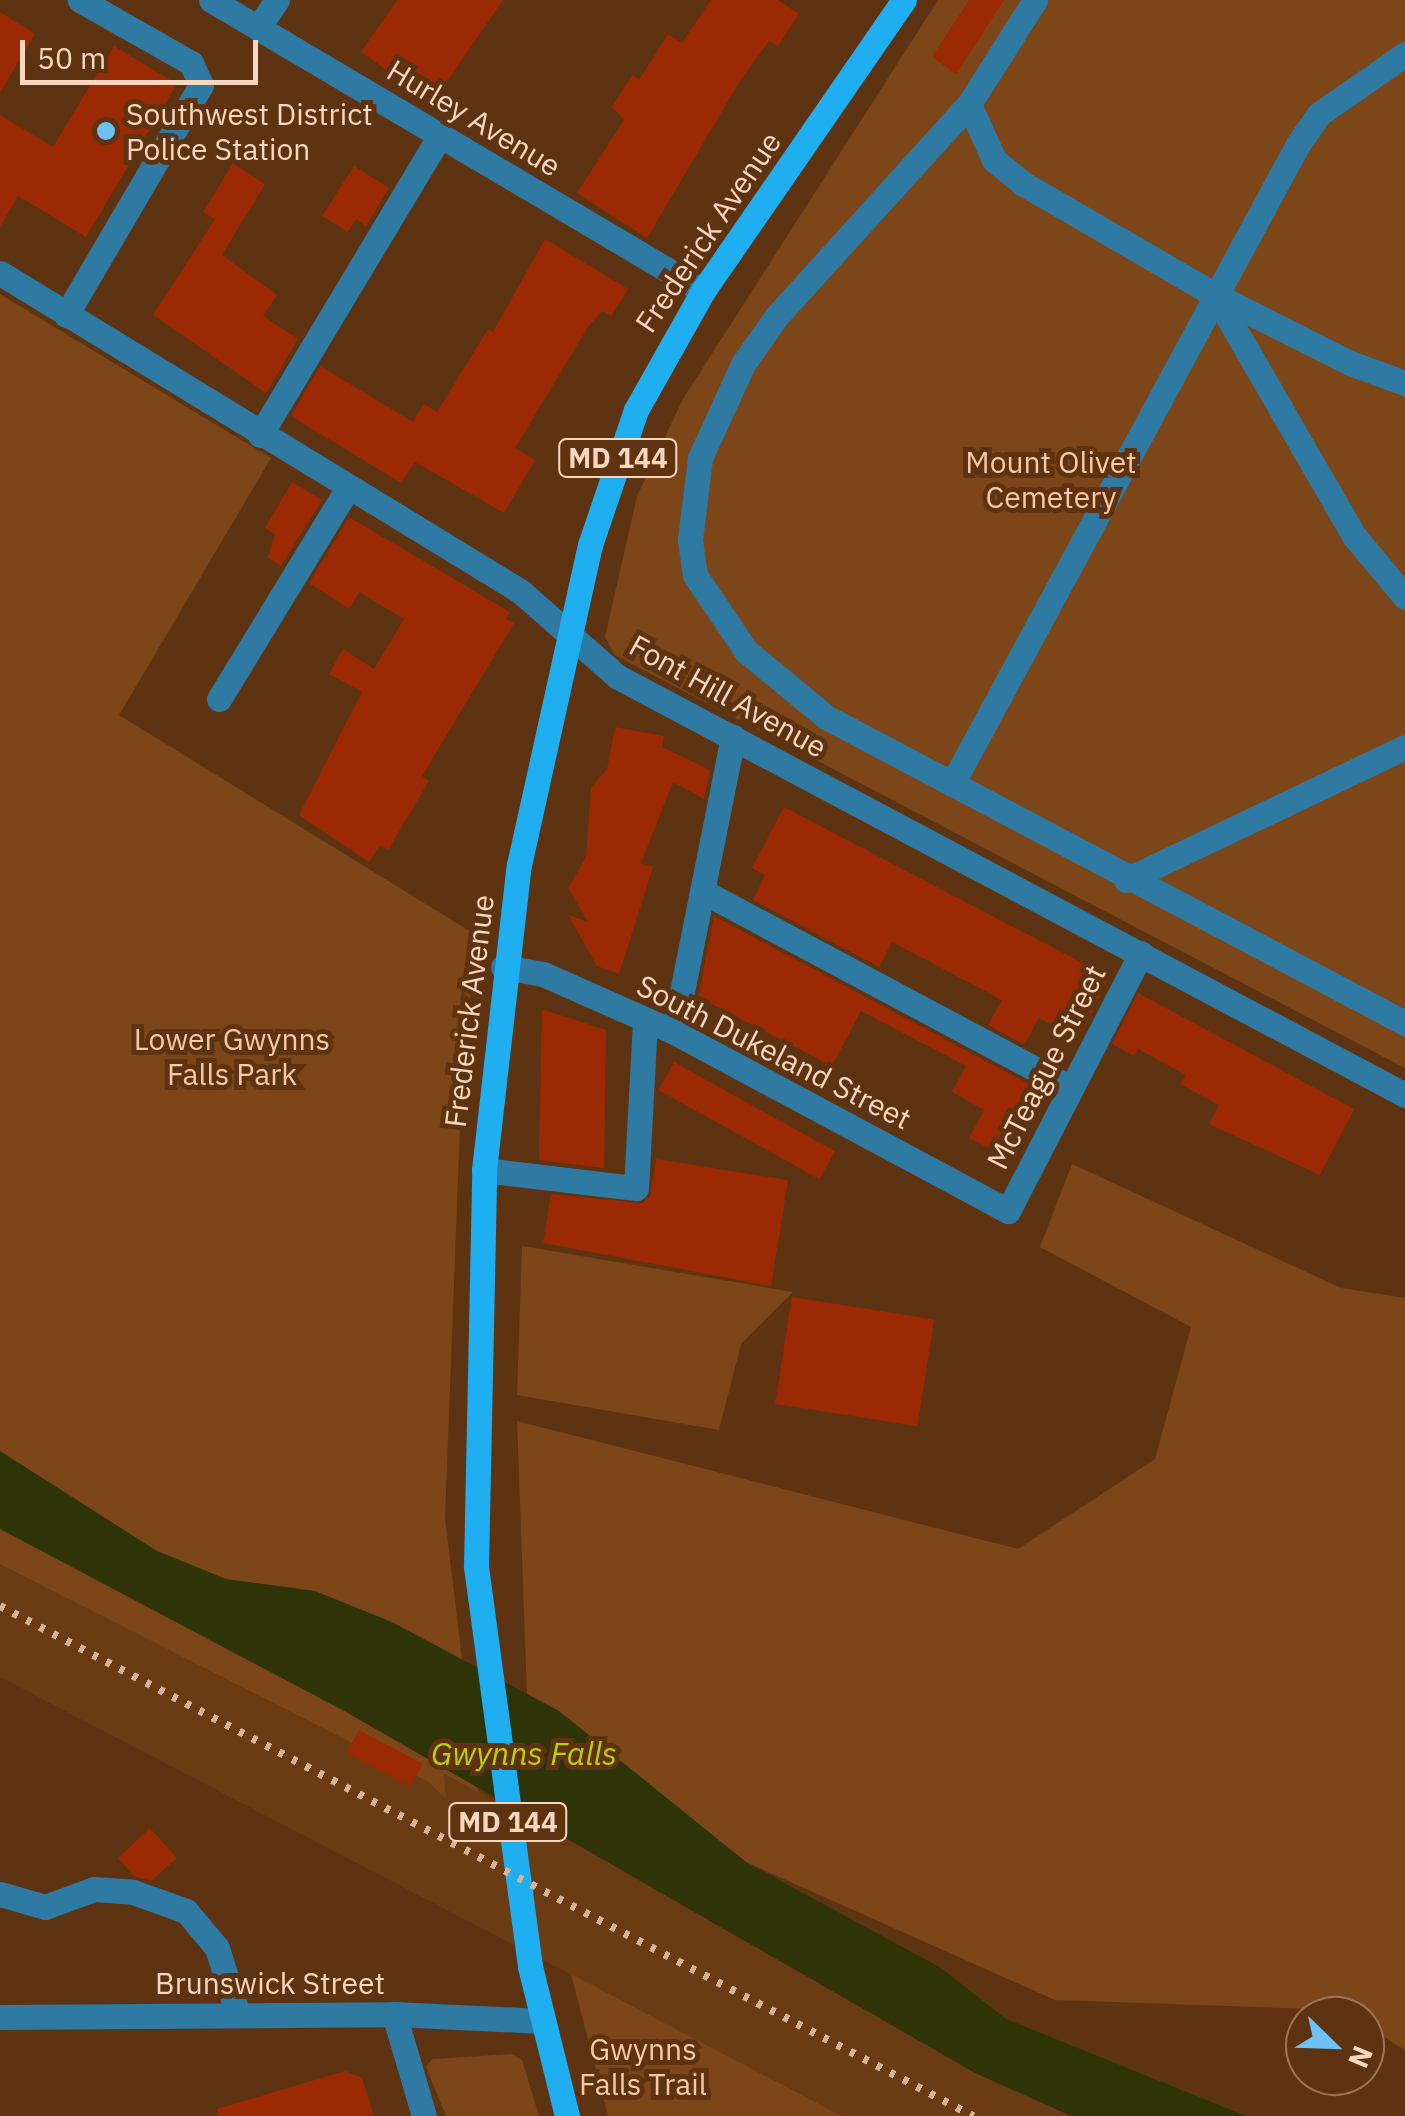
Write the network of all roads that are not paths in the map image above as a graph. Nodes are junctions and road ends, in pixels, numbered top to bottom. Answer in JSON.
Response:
{"nodes":[{"id":1,"x":80,"y":0,"type":"edge"},
{"id":2,"x":211,"y":0,"type":"edge"},
{"id":3,"x":276,"y":0,"type":"edge"},
{"id":4,"x":904,"y":0,"type":"edge"},
{"id":5,"x":1035,"y":0,"type":"edge"},
{"id":6,"x":258,"y":28,"type":"junction"},
{"id":7,"x":1405,"y":54,"type":"edge"},
{"id":8,"x":969,"y":104,"type":"junction"},
{"id":9,"x":440,"y":135,"type":"junction"},
{"id":10,"x":0,"y":273,"type":"edge"},
{"id":11,"x":704,"y":291,"type":"junction"},
{"id":12,"x":1215,"y":294,"type":"junction"},
{"id":13,"x":66,"y":315,"type":"junction"},
{"id":14,"x":1405,"y":383,"type":"edge"},
{"id":15,"x":260,"y":436,"type":"junction"},
{"id":16,"x":348,"y":488,"type":"junction"},
{"id":17,"x":1405,"y":596,"type":"edge"},
{"id":18,"x":568,"y":639,"type":"junction"},
{"id":19,"x":219,"y":698,"type":"dead end"},
{"id":20,"x":733,"y":738,"type":"junction"},
{"id":21,"x":1405,"y":747,"type":"edge"},
{"id":22,"x":952,"y":784,"type":"junction"},
{"id":23,"x":1126,"y":880,"type":"junction"},
{"id":24,"x":702,"y":891,"type":"junction"},
{"id":25,"x":1142,"y":952,"type":"junction"},
{"id":26,"x":504,"y":967,"type":"junction"},
{"id":27,"x":645,"y":1020,"type":"junction"},
{"id":28,"x":1405,"y":1024,"type":"edge"},
{"id":29,"x":674,"y":1032,"type":"junction"},
{"id":30,"x":1071,"y":1088,"type":"junction"},
{"id":31,"x":1405,"y":1094,"type":"edge"},
{"id":32,"x":484,"y":1170,"type":"junction"},
{"id":33,"x":1008,"y":1211,"type":"joint"},
{"id":34,"x":0,"y":1894,"type":"edge"},
{"id":35,"x":394,"y":2014,"type":"junction"},
{"id":36,"x":238,"y":2015,"type":"junction"},
{"id":37,"x":0,"y":2017,"type":"edge"},
{"id":38,"x":541,"y":2021,"type":"junction"},
{"id":39,"x":424,"y":2116,"type":"edge"},
{"id":40,"x":568,"y":2116,"type":"edge"}],
"edges":[{"from":1,"to":13,"type":"street"},
{"from":2,"to":6,"type":"street","name":"Hurley Avenue"},
{"from":3,"to":6,"type":"street"},
{"from":4,"to":11,"type":"main road","name":"Frederick Avenue","number":"MD 144"},
{"from":5,"to":8,"type":"street"},
{"from":6,"to":9,"type":"street","name":"Hurley Avenue"},
{"from":7,"to":12,"type":"street"},
{"from":8,"to":12,"type":"street"},
{"from":8,"to":22,"type":"street"},
{"from":9,"to":11,"type":"street","name":"Hurley Avenue"},
{"from":9,"to":15,"type":"street"},
{"from":10,"to":13,"type":"street","name":"Font Hill Avenue"},
{"from":11,"to":18,"type":"main road","name":"Frederick Avenue","number":"MD 144"},
{"from":12,"to":14,"type":"street"},
{"from":12,"to":17,"type":"street"},
{"from":12,"to":22,"type":"street"},
{"from":13,"to":15,"type":"street","name":"Font Hill Avenue"},
{"from":15,"to":16,"type":"street","name":"Font Hill Avenue"},
{"from":16,"to":18,"type":"street","name":"Font Hill Avenue"},
{"from":16,"to":19,"type":"street"},
{"from":18,"to":20,"type":"street","name":"Font Hill Avenue"},
{"from":18,"to":26,"type":"main road","name":"Frederick Avenue","number":"MD 144"},
{"from":20,"to":24,"type":"street"},
{"from":20,"to":25,"type":"street","name":"Font Hill Avenue"},
{"from":21,"to":23,"type":"street"},
{"from":22,"to":23,"type":"street"},
{"from":23,"to":28,"type":"street"},
{"from":24,"to":29,"type":"street"},
{"from":24,"to":30,"type":"street"},
{"from":25,"to":30,"type":"street","name":"McTeague Street"},
{"from":25,"to":31,"type":"street","name":"Font Hill Avenue"},
{"from":26,"to":27,"type":"street","name":"South Dukeland Street"},
{"from":26,"to":32,"type":"main road","name":"Frederick Avenue","number":"MD 144"},
{"from":27,"to":29,"type":"street","name":"South Dukeland Street"},
{"from":27,"to":32,"type":"street"},
{"from":29,"to":33,"type":"street","name":"South Dukeland Street"},
{"from":30,"to":33,"type":"street","name":"McTeague Street"},
{"from":32,"to":38,"type":"main road","name":"Frederick Avenue","number":"MD 144"},
{"from":34,"to":36,"type":"street"},
{"from":35,"to":36,"type":"street","name":"Brunswick Street"},
{"from":35,"to":38,"type":"street","name":"Brunswick Street"},
{"from":35,"to":39,"type":"street"},
{"from":36,"to":37,"type":"street","name":"Brunswick Street"},
{"from":38,"to":40,"type":"main road","name":"Frederick Avenue","number":"MD 144"}]}
